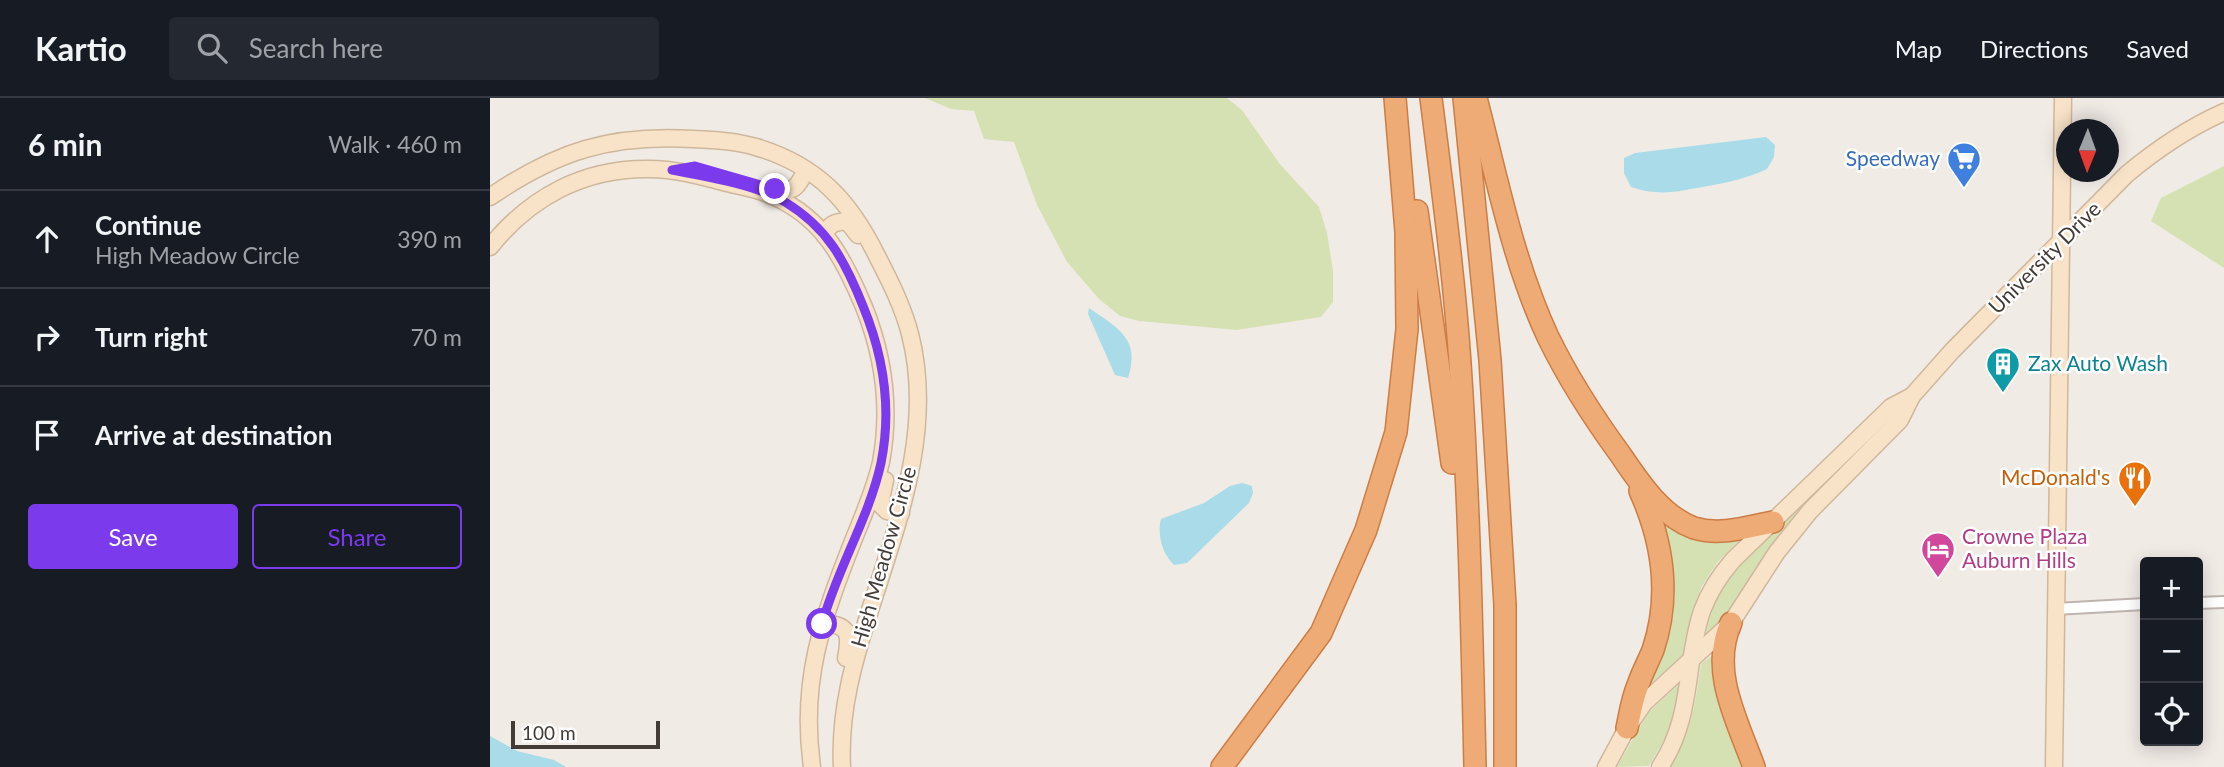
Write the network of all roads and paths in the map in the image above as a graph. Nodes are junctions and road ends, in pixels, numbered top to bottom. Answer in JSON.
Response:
{"nodes":[{"id":1,"x":1395,"y":98,"type":"edge"},
{"id":2,"x":1402,"y":98,"type":"edge"},
{"id":3,"x":1431,"y":98,"type":"edge"},
{"id":4,"x":1464,"y":98,"type":"edge"},
{"id":5,"x":1476,"y":98,"type":"edge"},
{"id":6,"x":2063,"y":98,"type":"edge"},
{"id":7,"x":2224,"y":113,"type":"edge"},
{"id":8,"x":534,"y":169,"type":"junction"},
{"id":9,"x":672,"y":170,"type":"junction"},
{"id":10,"x":806,"y":170,"type":"junction"},
{"id":11,"x":490,"y":197,"type":"edge"},
{"id":12,"x":490,"y":211,"type":"edge"},
{"id":13,"x":825,"y":236,"type":"junction"},
{"id":14,"x":2062,"y":242,"type":"junction"},
{"id":15,"x":490,"y":247,"type":"edge"},
{"id":16,"x":900,"y":305,"type":"junction"},
{"id":17,"x":886,"y":396,"type":"junction"},
{"id":18,"x":1912,"y":396,"type":"junction"},
{"id":19,"x":1632,"y":472,"type":"junction"},
{"id":20,"x":901,"y":513,"type":"junction"},
{"id":21,"x":1773,"y":522,"type":"junction"},
{"id":22,"x":1471,"y":599,"type":"junction"},
{"id":23,"x":2224,"y":602,"type":"edge"},
{"id":24,"x":2203,"y":603,"type":"edge"},
{"id":25,"x":2140,"y":604,"type":"edge"},
{"id":26,"x":2055,"y":609,"type":"junction"},
{"id":27,"x":1731,"y":623,"type":"junction"},
{"id":28,"x":822,"y":624,"type":"junction"},
{"id":29,"x":1693,"y":658,"type":"junction"},
{"id":30,"x":1272,"y":699,"type":"junction"},
{"id":31,"x":1627,"y":728,"type":"junction"},
{"id":32,"x":842,"y":731,"type":"junction"},
{"id":33,"x":812,"y":767,"type":"edge"},
{"id":34,"x":842,"y":767,"type":"edge"},
{"id":35,"x":1222,"y":767,"type":"edge"},
{"id":36,"x":1239,"y":767,"type":"edge"},
{"id":37,"x":1475,"y":767,"type":"edge"},
{"id":38,"x":1506,"y":767,"type":"edge"},
{"id":39,"x":1606,"y":767,"type":"edge"},
{"id":40,"x":1660,"y":767,"type":"edge"},
{"id":41,"x":1754,"y":767,"type":"edge"},
{"id":42,"x":2054,"y":767,"type":"edge"}],
"edges":[{"from":1,"to":30,"type":"highway"},
{"from":2,"to":22,"type":"highway"},
{"from":3,"to":22,"type":"highway"},
{"from":4,"to":38,"type":"highway"},
{"from":5,"to":19,"type":"highway"},
{"from":6,"to":14,"type":"street"},
{"from":7,"to":14,"type":"street","name":"University Drive"},
{"from":8,"to":10,"type":"street","name":"High Meadow Circle"},
{"from":8,"to":11,"type":"street","name":"High Meadow Circle"},
{"from":8,"to":12,"type":"street"},
{"from":9,"to":10,"type":"street"},
{"from":9,"to":13,"type":"street","name":"High Meadow Circle"},
{"from":9,"to":15,"type":"street","name":"High Meadow Circle"},
{"from":10,"to":16,"type":"street","name":"High Meadow Circle"},
{"from":13,"to":16,"type":"street"},
{"from":13,"to":17,"type":"street","name":"High Meadow Circle"},
{"from":14,"to":18,"type":"street","name":"University Drive"},
{"from":14,"to":26,"type":"street"},
{"from":16,"to":20,"type":"street","name":"High Meadow Circle"},
{"from":17,"to":20,"type":"street"},
{"from":17,"to":28,"type":"street","name":"High Meadow Circle"},
{"from":18,"to":21,"type":"street","name":"University Drive"},
{"from":18,"to":27,"type":"street","name":"University Drive"},
{"from":19,"to":21,"type":"highway"},
{"from":19,"to":31,"type":"highway"},
{"from":20,"to":32,"type":"street","name":"High Meadow Circle"},
{"from":21,"to":29,"type":"street","name":"University Drive"},
{"from":22,"to":37,"type":"highway"},
{"from":23,"to":24,"type":"street"},
{"from":25,"to":26,"type":"street"},
{"from":26,"to":42,"type":"street"},
{"from":27,"to":29,"type":"street","name":"University Drive"},
{"from":27,"to":41,"type":"highway"},
{"from":28,"to":32,"type":"street"},
{"from":28,"to":33,"type":"street","name":"High Meadow Circle"},
{"from":29,"to":31,"type":"street","name":"University Drive"},
{"from":29,"to":40,"type":"street","name":"University Drive"},
{"from":30,"to":35,"type":"highway"},
{"from":30,"to":36,"type":"highway"},
{"from":31,"to":39,"type":"street","name":"University Drive"},
{"from":32,"to":34,"type":"street","name":"High Meadow Circle"}]}
